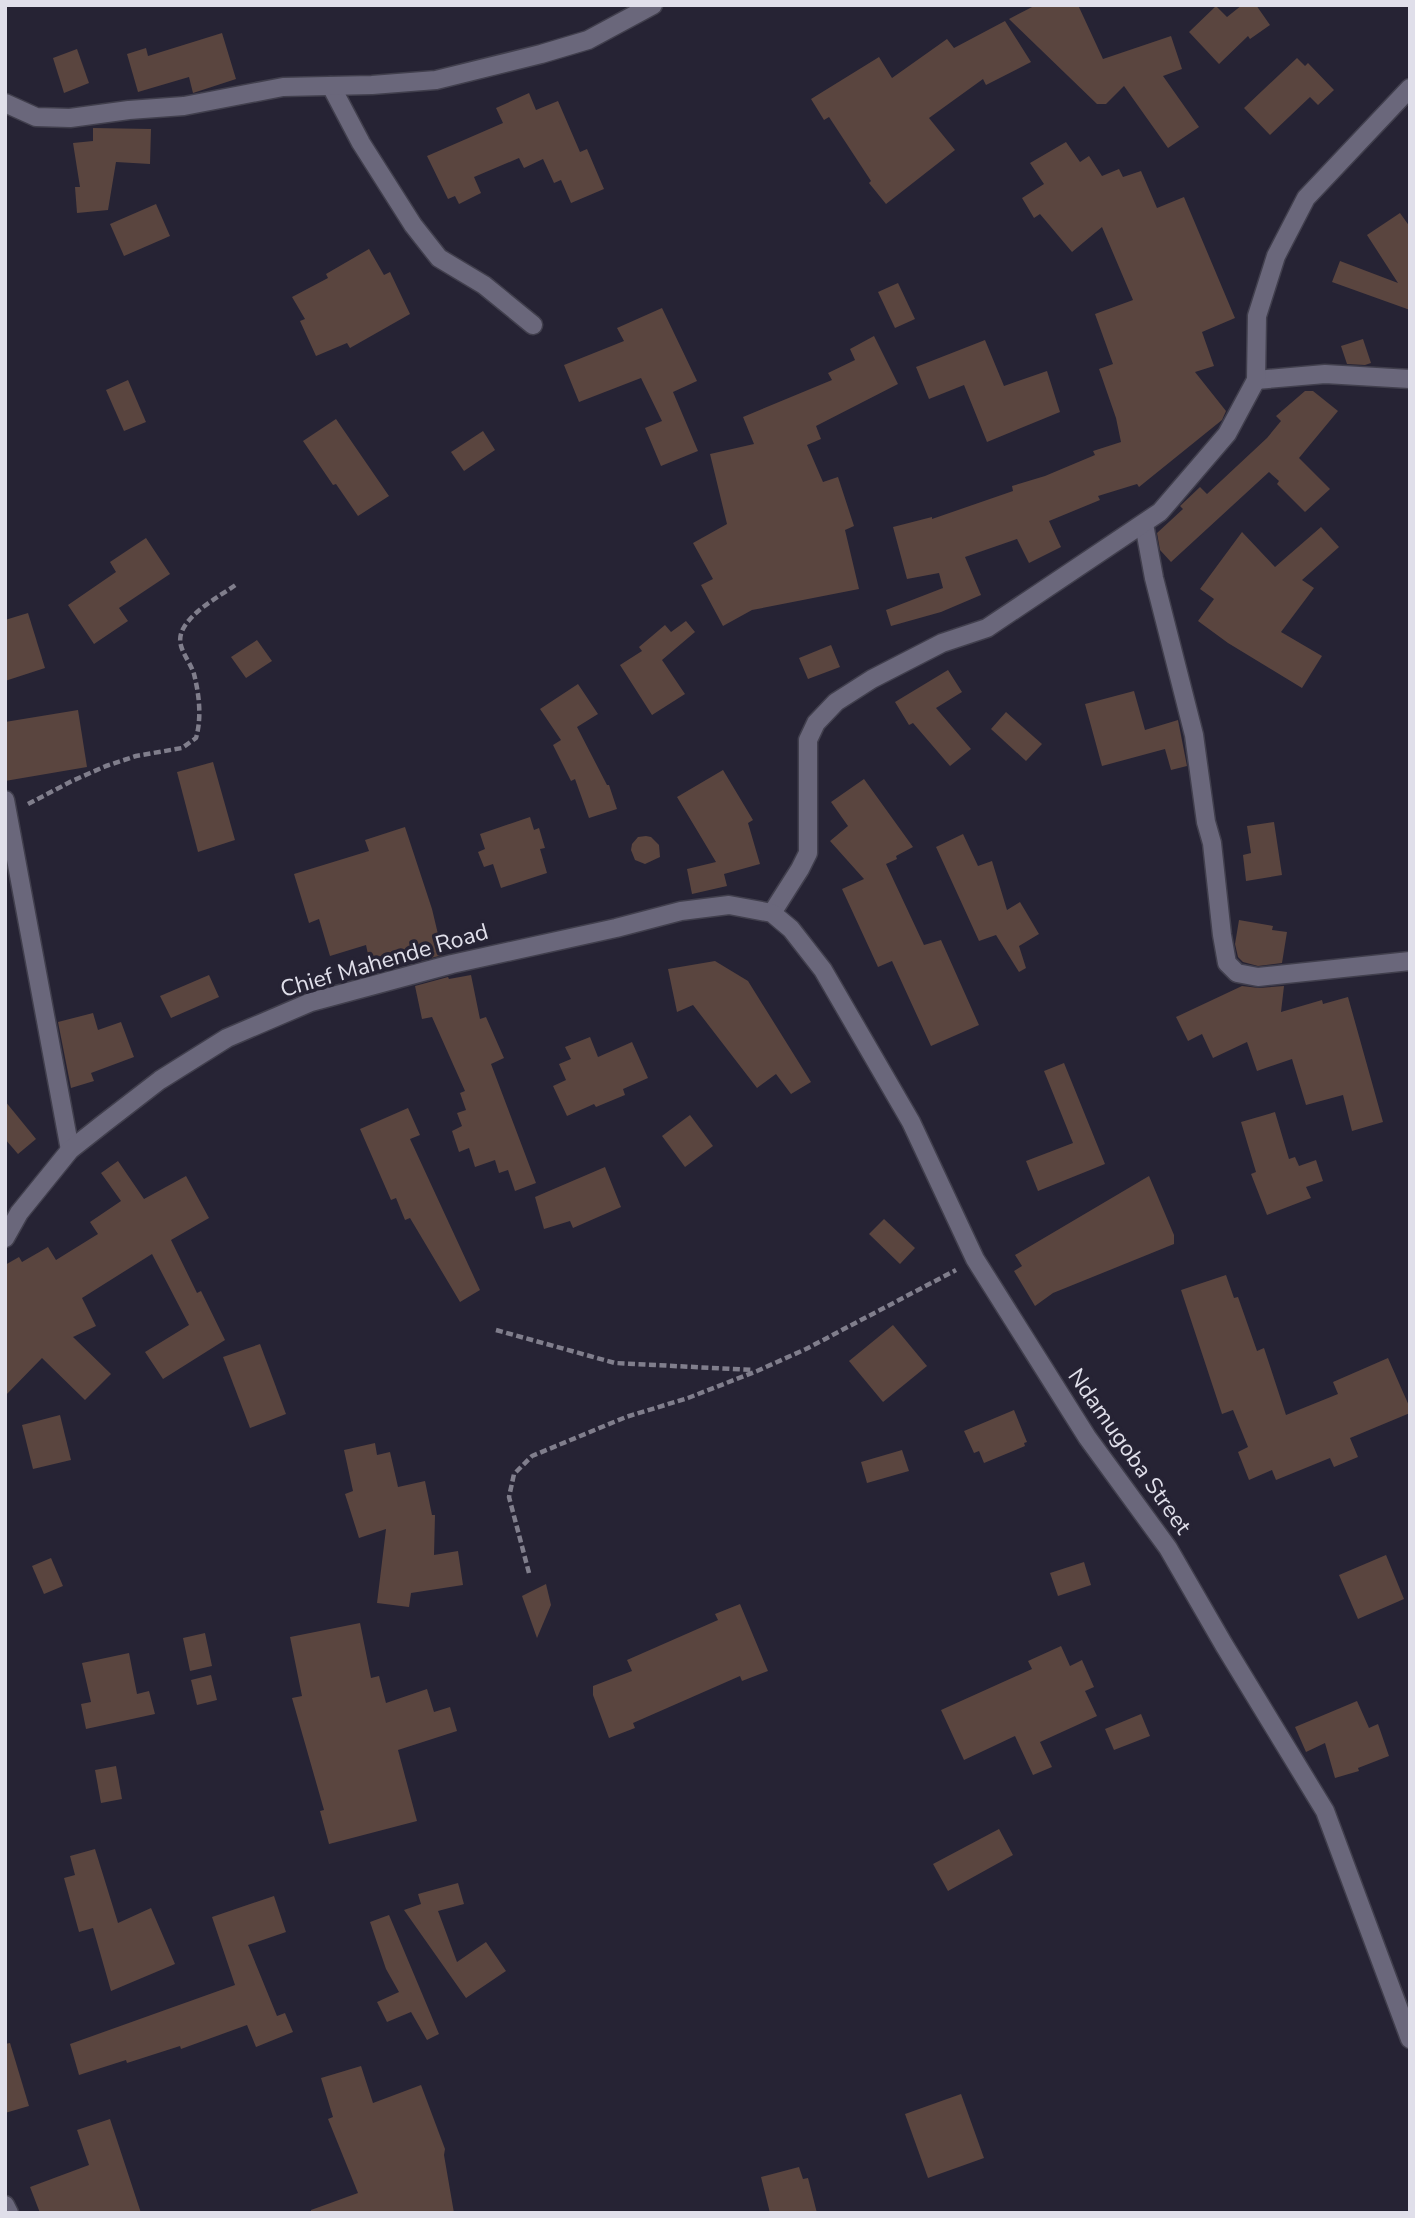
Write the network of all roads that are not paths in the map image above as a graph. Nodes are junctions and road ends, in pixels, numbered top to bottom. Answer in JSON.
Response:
{"nodes":[{"id":1,"x":653,"y":5,"type":"edge"},
{"id":2,"x":331,"y":86,"type":"junction"},
{"id":3,"x":1410,"y":88,"type":"edge"},
{"id":4,"x":5,"y":103,"type":"edge"},
{"id":5,"x":533,"y":325,"type":"dead end"},
{"id":6,"x":1410,"y":379,"type":"edge"},
{"id":7,"x":1256,"y":380,"type":"junction"},
{"id":8,"x":1144,"y":524,"type":"junction"},
{"id":9,"x":7,"y":808,"type":"edge"},
{"id":10,"x":772,"y":913,"type":"junction"},
{"id":11,"x":1410,"y":961,"type":"edge"},
{"id":12,"x":70,"y":1150,"type":"junction"},
{"id":13,"x":5,"y":1238,"type":"edge"},
{"id":14,"x":1410,"y":2039,"type":"edge"},
{"id":15,"x":5,"y":2205,"type":"edge"},
{"id":16,"x":9,"y":2213,"type":"edge"}],
"edges":[{"from":1,"to":2,"type":"street"},
{"from":2,"to":4,"type":"street"},
{"from":2,"to":5,"type":"street"},
{"from":3,"to":7,"type":"street"},
{"from":6,"to":7,"type":"street"},
{"from":7,"to":8,"type":"street"},
{"from":8,"to":10,"type":"street"},
{"from":8,"to":11,"type":"street"},
{"from":9,"to":12,"type":"street"},
{"from":10,"to":12,"type":"street","name":"Chief Mahende Road"},
{"from":10,"to":14,"type":"street","name":"Ndamugoba Street"},
{"from":12,"to":13,"type":"street","name":"Chief Mahende Road"},
{"from":15,"to":16,"type":"street"}]}
